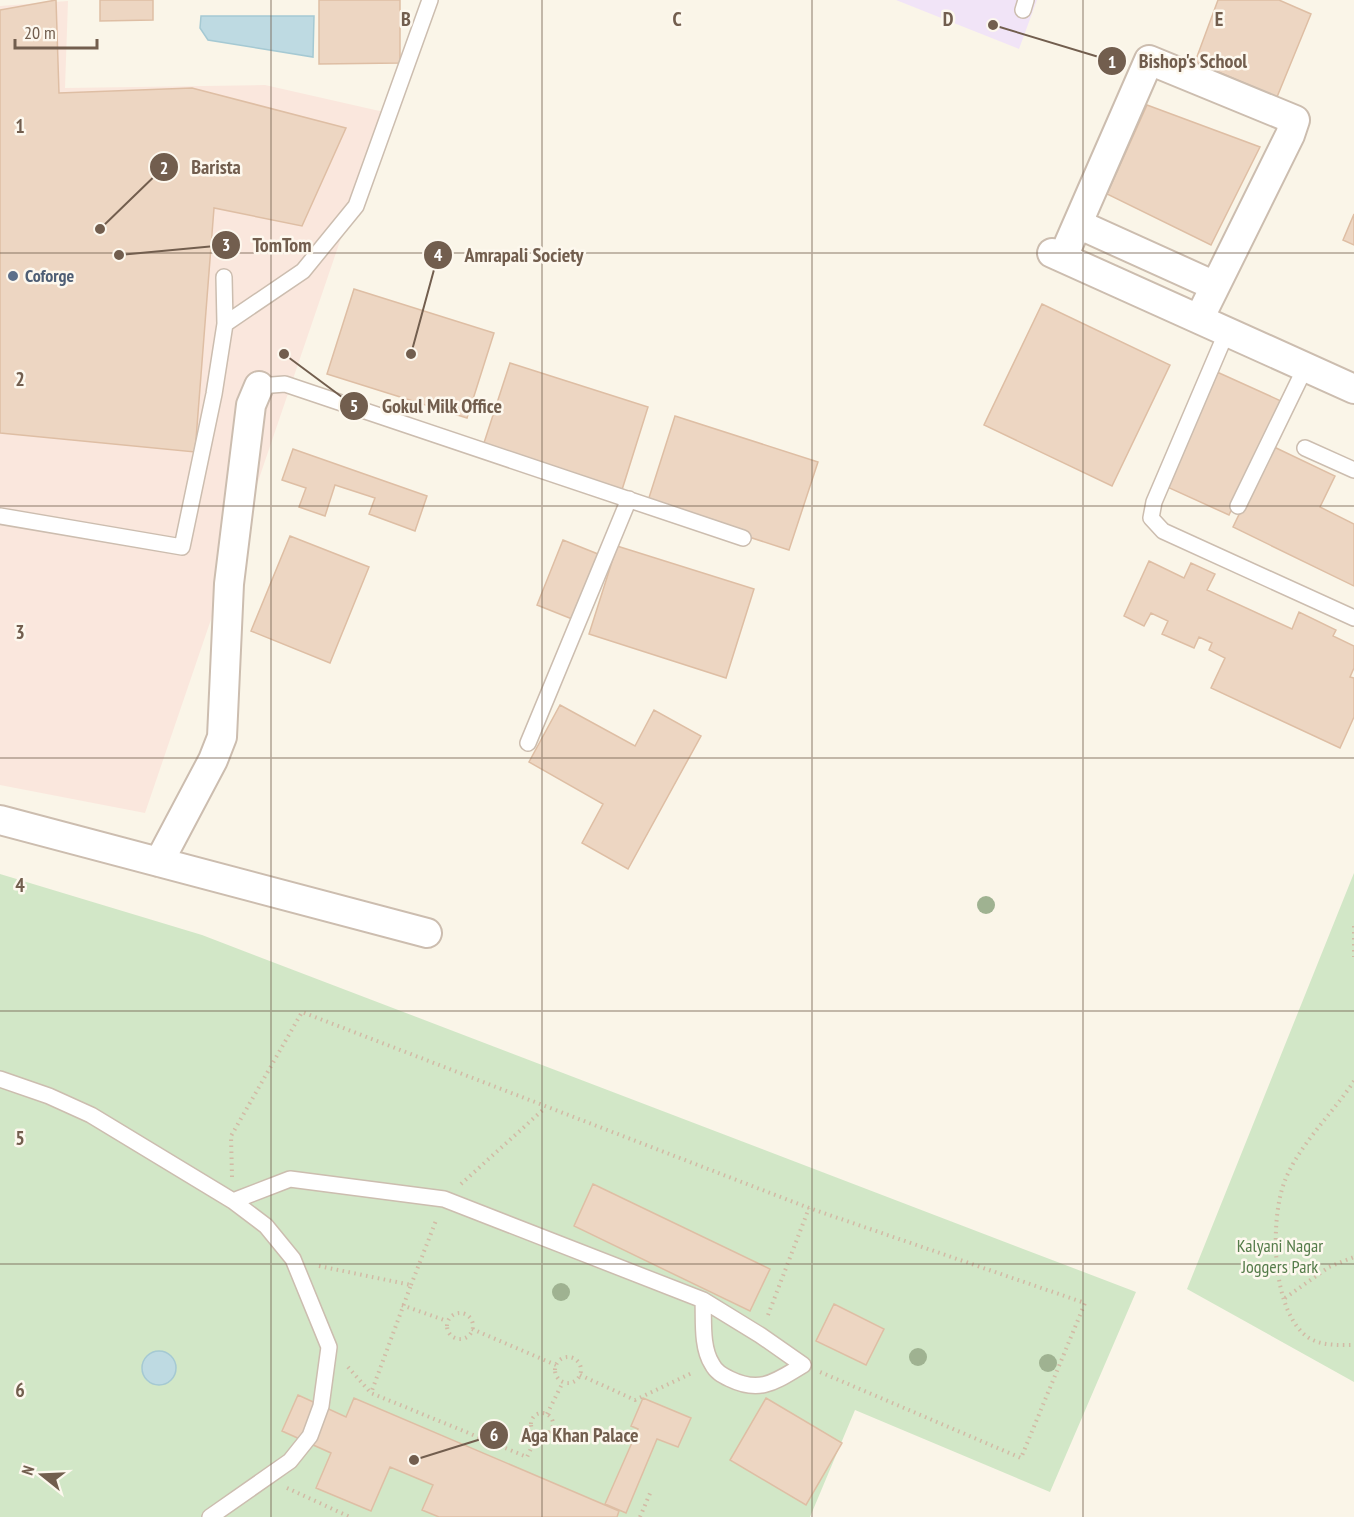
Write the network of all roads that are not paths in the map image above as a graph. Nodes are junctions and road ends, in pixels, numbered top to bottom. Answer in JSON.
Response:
{"nodes":[{"id":1,"x":430,"y":0,"type":"edge"},
{"id":2,"x":1078,"y":224,"type":"junction"},
{"id":3,"x":224,"y":277,"type":"dead end"},
{"id":4,"x":1215,"y":286,"type":"junction"},
{"id":5,"x":1199,"y":319,"type":"junction"},
{"id":6,"x":225,"y":324,"type":"junction"},
{"id":7,"x":1227,"y":331,"type":"junction"},
{"id":8,"x":1305,"y":366,"type":"junction"},
{"id":9,"x":259,"y":386,"type":"joint"},
{"id":10,"x":1354,"y":389,"type":"edge"},
{"id":11,"x":1305,"y":448,"type":"dead end"},
{"id":12,"x":1354,"y":470,"type":"edge"},
{"id":13,"x":629,"y":499,"type":"junction"},
{"id":14,"x":1238,"y":506,"type":"dead end"},
{"id":15,"x":0,"y":516,"type":"edge"},
{"id":16,"x":743,"y":538,"type":"dead end"},
{"id":17,"x":1354,"y":618,"type":"edge"},
{"id":18,"x":528,"y":743,"type":"dead end"},
{"id":19,"x":0,"y":820,"type":"edge"},
{"id":20,"x":159,"y":862,"type":"junction"},
{"id":21,"x":428,"y":933,"type":"dead end"},
{"id":22,"x":0,"y":1079,"type":"edge"},
{"id":23,"x":233,"y":1201,"type":"junction"},
{"id":24,"x":703,"y":1299,"type":"junction"},
{"id":25,"x":210,"y":1517,"type":"edge"}],
"edges":[{"from":1,"to":6,"type":"lane"},
{"from":2,"to":4,"type":"street"},
{"from":2,"to":4,"type":"street"},
{"from":2,"to":5,"type":"street"},
{"from":3,"to":6,"type":"lane"},
{"from":4,"to":5,"type":"street"},
{"from":5,"to":7,"type":"street"},
{"from":6,"to":15,"type":"lane"},
{"from":7,"to":8,"type":"street"},
{"from":7,"to":17,"type":"lane"},
{"from":8,"to":10,"type":"street"},
{"from":8,"to":14,"type":"lane"},
{"from":9,"to":13,"type":"lane"},
{"from":9,"to":20,"type":"street"},
{"from":11,"to":12,"type":"lane"},
{"from":13,"to":16,"type":"lane"},
{"from":13,"to":18,"type":"lane"},
{"from":19,"to":20,"type":"street"},
{"from":20,"to":21,"type":"street"},
{"from":22,"to":23,"type":"lane"},
{"from":23,"to":24,"type":"lane"},
{"from":23,"to":25,"type":"lane"},
{"from":24,"to":24,"type":"lane"}]}
